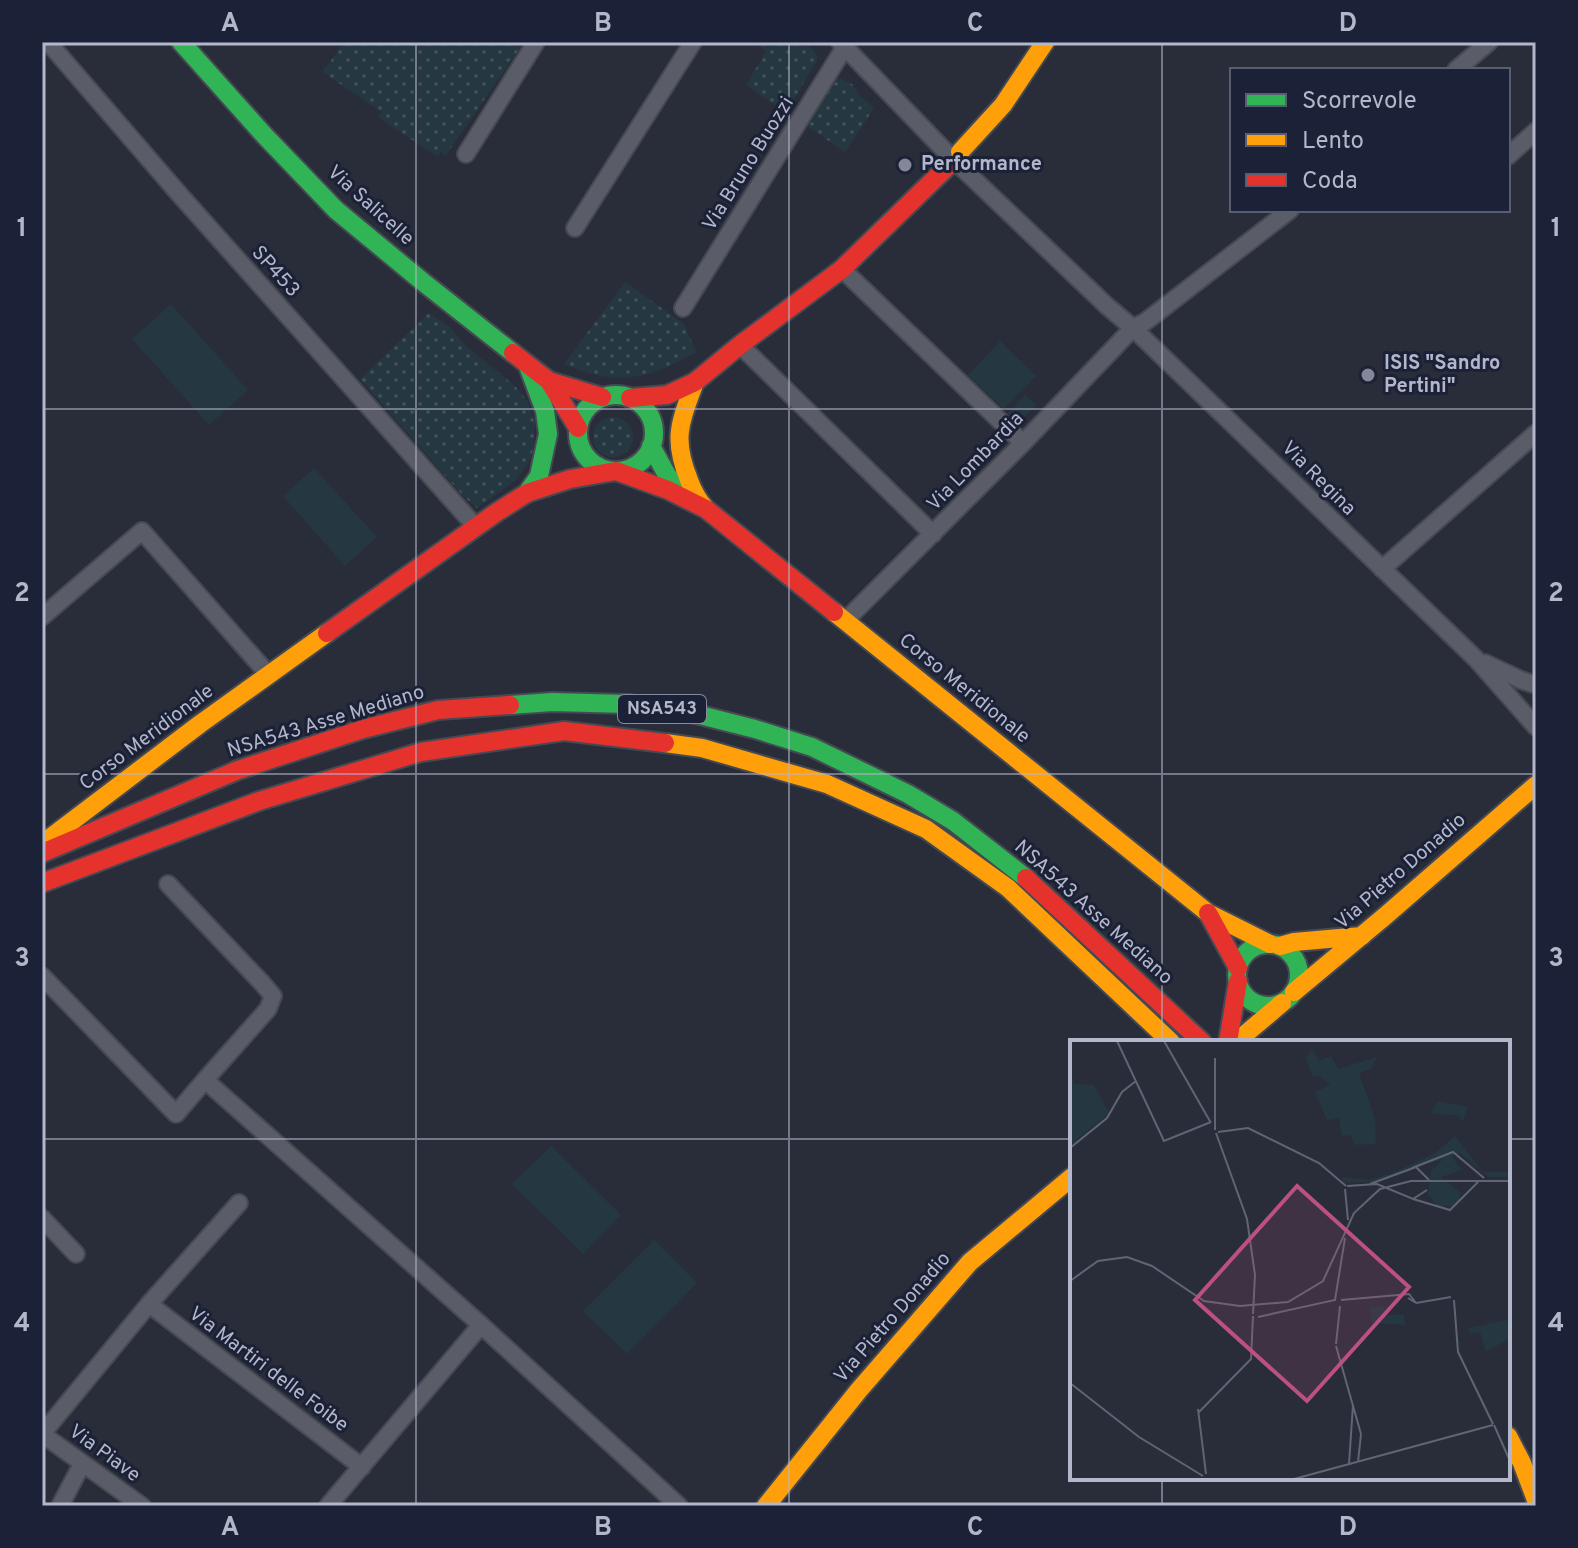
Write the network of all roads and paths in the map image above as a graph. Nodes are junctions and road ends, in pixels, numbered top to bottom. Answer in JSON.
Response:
{"nodes":[{"id":1,"x":48,"y":42,"type":"edge"},
{"id":2,"x":181,"y":42,"type":"edge"},
{"id":3,"x":536,"y":42,"type":"edge"},
{"id":4,"x":693,"y":42,"type":"edge"},
{"id":5,"x":1045,"y":42,"type":"edge"},
{"id":6,"x":1489,"y":42,"type":"edge"},
{"id":7,"x":844,"y":44,"type":"edge"},
{"id":8,"x":1458,"y":68,"type":"edge"},
{"id":9,"x":1536,"y":131,"type":"edge"},
{"id":10,"x":466,"y":154,"type":"dead end"},
{"id":11,"x":1510,"y":154,"type":"edge"},
{"id":12,"x":954,"y":160,"type":"junction"},
{"id":13,"x":1287,"y":212,"type":"edge"},
{"id":14,"x":575,"y":228,"type":"dead end"},
{"id":15,"x":842,"y":269,"type":"junction"},
{"id":16,"x":683,"y":308,"type":"dead end"},
{"id":17,"x":1133,"y":328,"type":"junction"},
{"id":18,"x":740,"y":345,"type":"junction"},
{"id":19,"x":527,"y":364,"type":"junction"},
{"id":20,"x":549,"y":381,"type":"junction"},
{"id":21,"x":695,"y":382,"type":"junction"},
{"id":22,"x":602,"y":397,"type":"junction"},
{"id":23,"x":630,"y":398,"type":"junction"},
{"id":24,"x":578,"y":428,"type":"junction"},
{"id":25,"x":1536,"y":433,"type":"edge"},
{"id":26,"x":1023,"y":443,"type":"junction"},
{"id":27,"x":651,"y":446,"type":"junction"},
{"id":28,"x":616,"y":471,"type":"junction"},
{"id":29,"x":527,"y":493,"type":"junction"},
{"id":30,"x":698,"y":505,"type":"junction"},
{"id":31,"x":476,"y":527,"type":"junction"},
{"id":32,"x":933,"y":534,"type":"junction"},
{"id":33,"x":1382,"y":569,"type":"junction"},
{"id":34,"x":42,"y":617,"type":"edge"},
{"id":35,"x":845,"y":621,"type":"junction"},
{"id":36,"x":1476,"y":659,"type":"junction"},
{"id":37,"x":269,"y":675,"type":"junction"},
{"id":38,"x":1536,"y":685,"type":"edge"},
{"id":39,"x":1536,"y":727,"type":"edge"},
{"id":40,"x":1536,"y":785,"type":"edge"},
{"id":41,"x":45,"y":840,"type":"edge"},
{"id":42,"x":42,"y":883,"type":"edge"},
{"id":43,"x":168,"y":884,"type":"dead end"},
{"id":44,"x":1208,"y":913,"type":"junction"},
{"id":45,"x":1363,"y":935,"type":"junction"},
{"id":46,"x":1275,"y":945,"type":"junction"},
{"id":47,"x":1238,"y":974,"type":"junction"},
{"id":48,"x":42,"y":976,"type":"edge"},
{"id":49,"x":1288,"y":997,"type":"junction"},
{"id":50,"x":1169,"y":1040,"type":"edge"},
{"id":51,"x":1200,"y":1040,"type":"edge"},
{"id":52,"x":1228,"y":1040,"type":"edge"},
{"id":53,"x":1238,"y":1040,"type":"edge"},
{"id":54,"x":205,"y":1080,"type":"junction"},
{"id":55,"x":1070,"y":1179,"type":"edge"},
{"id":56,"x":239,"y":1203,"type":"dead end"},
{"id":57,"x":42,"y":1218,"type":"edge"},
{"id":58,"x":76,"y":1254,"type":"dead end"},
{"id":59,"x":149,"y":1304,"type":"junction"},
{"id":60,"x":481,"y":1325,"type":"junction"},
{"id":61,"x":42,"y":1434,"type":"edge"},
{"id":62,"x":1510,"y":1440,"type":"edge"},
{"id":63,"x":82,"y":1464,"type":"junction"},
{"id":64,"x":362,"y":1467,"type":"junction"},
{"id":65,"x":1510,"y":1473,"type":"edge"},
{"id":66,"x":1536,"y":1500,"type":"edge"},
{"id":67,"x":60,"y":1506,"type":"edge"},
{"id":68,"x":142,"y":1506,"type":"edge"},
{"id":69,"x":328,"y":1506,"type":"edge"},
{"id":70,"x":679,"y":1506,"type":"edge"},
{"id":71,"x":766,"y":1506,"type":"edge"},
{"id":72,"x":1523,"y":1506,"type":"edge"}],
"edges":[{"from":1,"to":31,"type":"street","name":"SP453"},
{"from":2,"to":19,"type":"main road","name":"Via Salicelle"},
{"from":3,"to":10,"type":"street"},
{"from":4,"to":14,"type":"street"},
{"from":5,"to":12,"type":"main road"},
{"from":6,"to":8,"type":"street"},
{"from":7,"to":12,"type":"street"},
{"from":7,"to":16,"type":"street","name":"Via Bruno Buozzi"},
{"from":9,"to":11,"type":"street"},
{"from":12,"to":15,"type":"main road"},
{"from":12,"to":17,"type":"street"},
{"from":13,"to":17,"type":"street","name":"Via Lombardia"},
{"from":15,"to":18,"type":"main road"},
{"from":15,"to":26,"type":"street"},
{"from":17,"to":26,"type":"street","name":"Via Lombardia"},
{"from":17,"to":33,"type":"street","name":"Via Regina"},
{"from":18,"to":21,"type":"main road"},
{"from":18,"to":32,"type":"street"},
{"from":19,"to":20,"type":"main road","name":"Via Salicelle"},
{"from":19,"to":29,"type":"main road"},
{"from":20,"to":22,"type":"main road"},
{"from":20,"to":24,"type":"main road"},
{"from":21,"to":23,"type":"main road"},
{"from":21,"to":30,"type":"main road"},
{"from":22,"to":23,"type":"main road"},
{"from":22,"to":24,"type":"main road"},
{"from":23,"to":27,"type":"main road"},
{"from":24,"to":28,"type":"main road"},
{"from":25,"to":33,"type":"street"},
{"from":26,"to":32,"type":"street","name":"Via Lombardia"},
{"from":27,"to":28,"type":"main road"},
{"from":27,"to":30,"type":"main road"},
{"from":28,"to":29,"type":"main road","name":"Corso Meridionale"},
{"from":28,"to":30,"type":"main road"},
{"from":29,"to":31,"type":"main road","name":"Corso Meridionale"},
{"from":30,"to":35,"type":"main road","name":"Corso Meridionale"},
{"from":31,"to":37,"type":"main road","name":"Corso Meridionale"},
{"from":32,"to":35,"type":"street","name":"Via Lombardia"},
{"from":33,"to":36,"type":"street","name":"Via Regina"},
{"from":34,"to":37,"type":"street"},
{"from":35,"to":44,"type":"main road","name":"Corso Meridionale"},
{"from":36,"to":38,"type":"street","name":"Via Regina"},
{"from":36,"to":39,"type":"street","name":"Via Regina"},
{"from":37,"to":41,"type":"main road","name":"Corso Meridionale"},
{"from":40,"to":45,"type":"main road","name":"Via Pietro Donadio"},
{"from":41,"to":51,"type":"main road","name":"NSA543 Asse Mediano","number":"NSA543"},
{"from":42,"to":50,"type":"main road","name":"NSA543 Asse Mediano","number":"NSA543"},
{"from":43,"to":54,"type":"street"},
{"from":44,"to":46,"type":"main road"},
{"from":44,"to":47,"type":"main road"},
{"from":45,"to":46,"type":"main road"},
{"from":45,"to":49,"type":"main road","name":"Via Pietro Donadio"},
{"from":46,"to":47,"type":"main road"},
{"from":46,"to":49,"type":"main road"},
{"from":47,"to":49,"type":"main road"},
{"from":47,"to":52,"type":"main road"},
{"from":48,"to":54,"type":"street"},
{"from":49,"to":53,"type":"main road","name":"Via Pietro Donadio"},
{"from":54,"to":60,"type":"street"},
{"from":55,"to":71,"type":"main road","name":"Via Pietro Donadio"},
{"from":56,"to":59,"type":"street"},
{"from":57,"to":58,"type":"street"},
{"from":59,"to":61,"type":"street"},
{"from":59,"to":64,"type":"street","name":"Via Martiri delle Foibe"},
{"from":60,"to":64,"type":"street"},
{"from":60,"to":70,"type":"street"},
{"from":61,"to":63,"type":"street","name":"Via Piave"},
{"from":62,"to":66,"type":"main road"},
{"from":63,"to":67,"type":"street"},
{"from":63,"to":68,"type":"street","name":"Via Piave"},
{"from":64,"to":69,"type":"street"},
{"from":65,"to":72,"type":"main road"}]}
